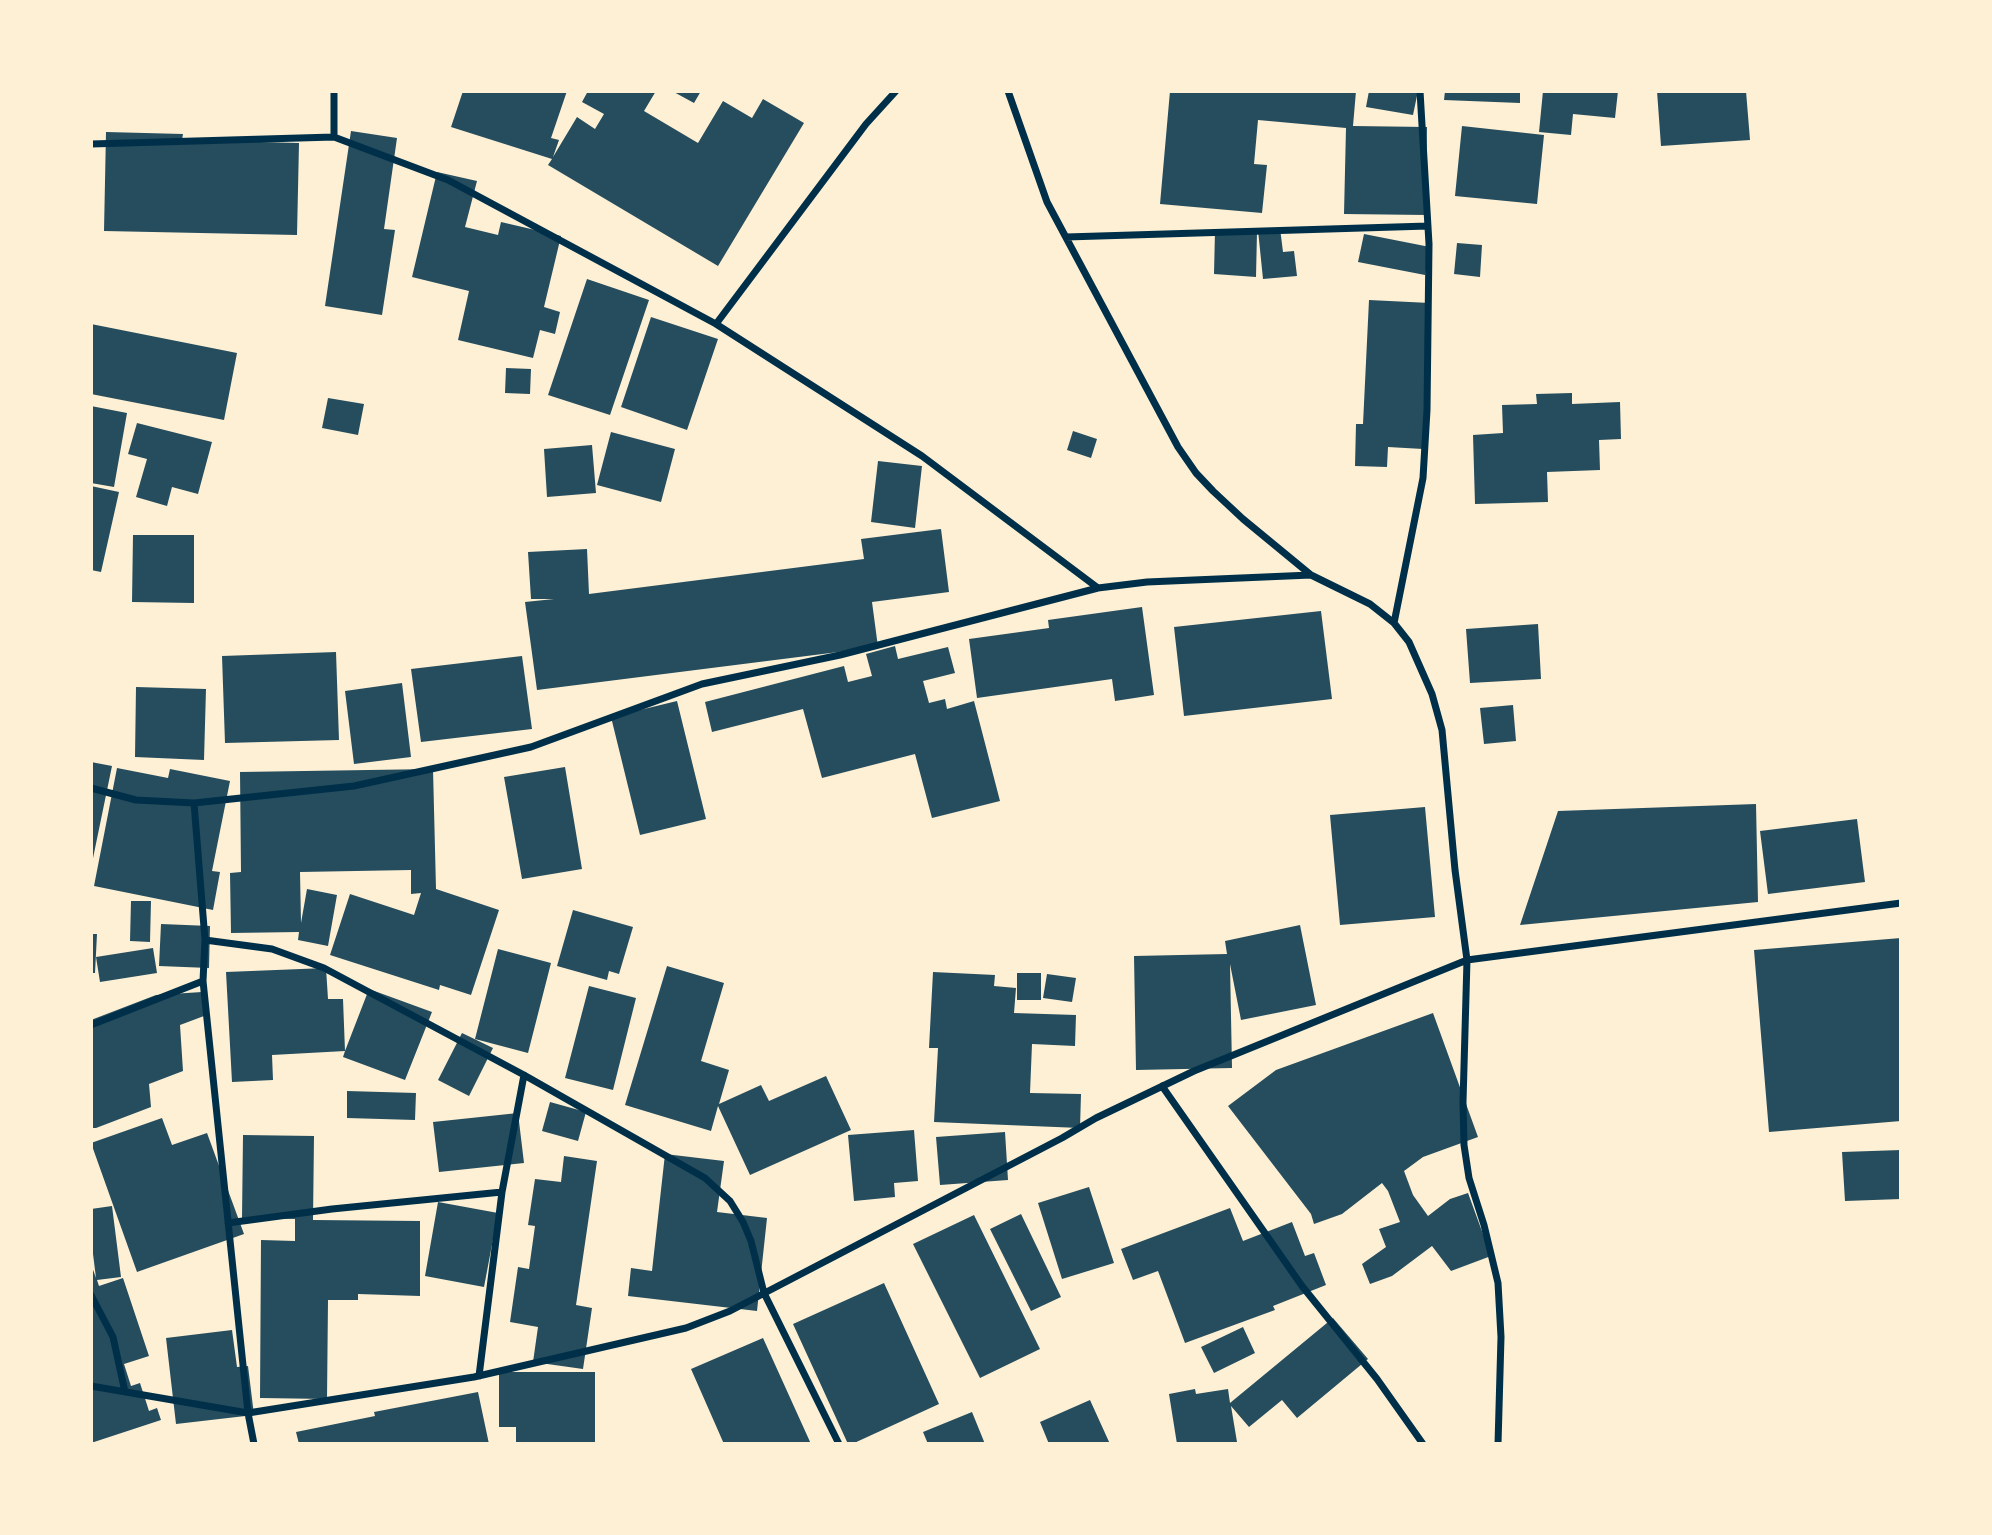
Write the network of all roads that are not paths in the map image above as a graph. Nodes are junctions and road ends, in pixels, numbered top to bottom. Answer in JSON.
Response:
{"nodes":[{"id":1,"x":334,"y":91,"type":"edge"},
{"id":2,"x":896,"y":91,"type":"edge"},
{"id":3,"x":1008,"y":91,"type":"edge"},
{"id":4,"x":1420,"y":91,"type":"edge"},
{"id":5,"x":334,"y":137,"type":"junction"},
{"id":6,"x":91,"y":144,"type":"edge"},
{"id":7,"x":1428,"y":226,"type":"junction"},
{"id":8,"x":1066,"y":237,"type":"junction"},
{"id":9,"x":716,"y":324,"type":"junction"},
{"id":10,"x":1311,"y":575,"type":"junction"},
{"id":11,"x":1098,"y":589,"type":"junction"},
{"id":12,"x":1394,"y":623,"type":"junction"},
{"id":13,"x":91,"y":788,"type":"edge"},
{"id":14,"x":194,"y":803,"type":"junction"},
{"id":15,"x":1901,"y":903,"type":"edge"},
{"id":16,"x":205,"y":940,"type":"junction"},
{"id":17,"x":1467,"y":960,"type":"junction"},
{"id":18,"x":203,"y":981,"type":"junction"},
{"id":19,"x":91,"y":1025,"type":"edge"},
{"id":20,"x":524,"y":1075,"type":"junction"},
{"id":21,"x":1162,"y":1086,"type":"junction"},
{"id":22,"x":502,"y":1192,"type":"junction"},
{"id":23,"x":228,"y":1223,"type":"junction"},
{"id":24,"x":764,"y":1293,"type":"junction"},
{"id":25,"x":91,"y":1295,"type":"edge"},
{"id":26,"x":479,"y":1376,"type":"junction"},
{"id":27,"x":91,"y":1386,"type":"edge"},
{"id":28,"x":125,"y":1392,"type":"junction"},
{"id":29,"x":248,"y":1413,"type":"junction"},
{"id":30,"x":254,"y":1444,"type":"edge"},
{"id":31,"x":839,"y":1444,"type":"edge"},
{"id":32,"x":1423,"y":1444,"type":"edge"},
{"id":33,"x":1498,"y":1444,"type":"edge"}],
"edges":[{"from":1,"to":5,"type":"street"},
{"from":2,"to":9,"type":"street"},
{"from":3,"to":8,"type":"street"},
{"from":4,"to":7,"type":"street"},
{"from":5,"to":6,"type":"street"},
{"from":5,"to":9,"type":"street"},
{"from":7,"to":8,"type":"street"},
{"from":7,"to":12,"type":"street"},
{"from":8,"to":10,"type":"street"},
{"from":9,"to":11,"type":"street"},
{"from":10,"to":11,"type":"street"},
{"from":10,"to":12,"type":"street"},
{"from":11,"to":14,"type":"street"},
{"from":12,"to":17,"type":"street"},
{"from":13,"to":14,"type":"street"},
{"from":14,"to":16,"type":"street"},
{"from":15,"to":17,"type":"street"},
{"from":16,"to":18,"type":"street"},
{"from":16,"to":20,"type":"street"},
{"from":17,"to":21,"type":"street"},
{"from":17,"to":33,"type":"street"},
{"from":18,"to":19,"type":"street"},
{"from":18,"to":23,"type":"street"},
{"from":20,"to":22,"type":"street"},
{"from":20,"to":24,"type":"street"},
{"from":21,"to":24,"type":"street"},
{"from":21,"to":32,"type":"street"},
{"from":22,"to":23,"type":"street"},
{"from":22,"to":26,"type":"street"},
{"from":23,"to":29,"type":"street"},
{"from":24,"to":26,"type":"street"},
{"from":24,"to":31,"type":"street"},
{"from":25,"to":28,"type":"street"},
{"from":26,"to":29,"type":"street"},
{"from":27,"to":28,"type":"street"},
{"from":28,"to":29,"type":"street"},
{"from":29,"to":30,"type":"street"}]}
